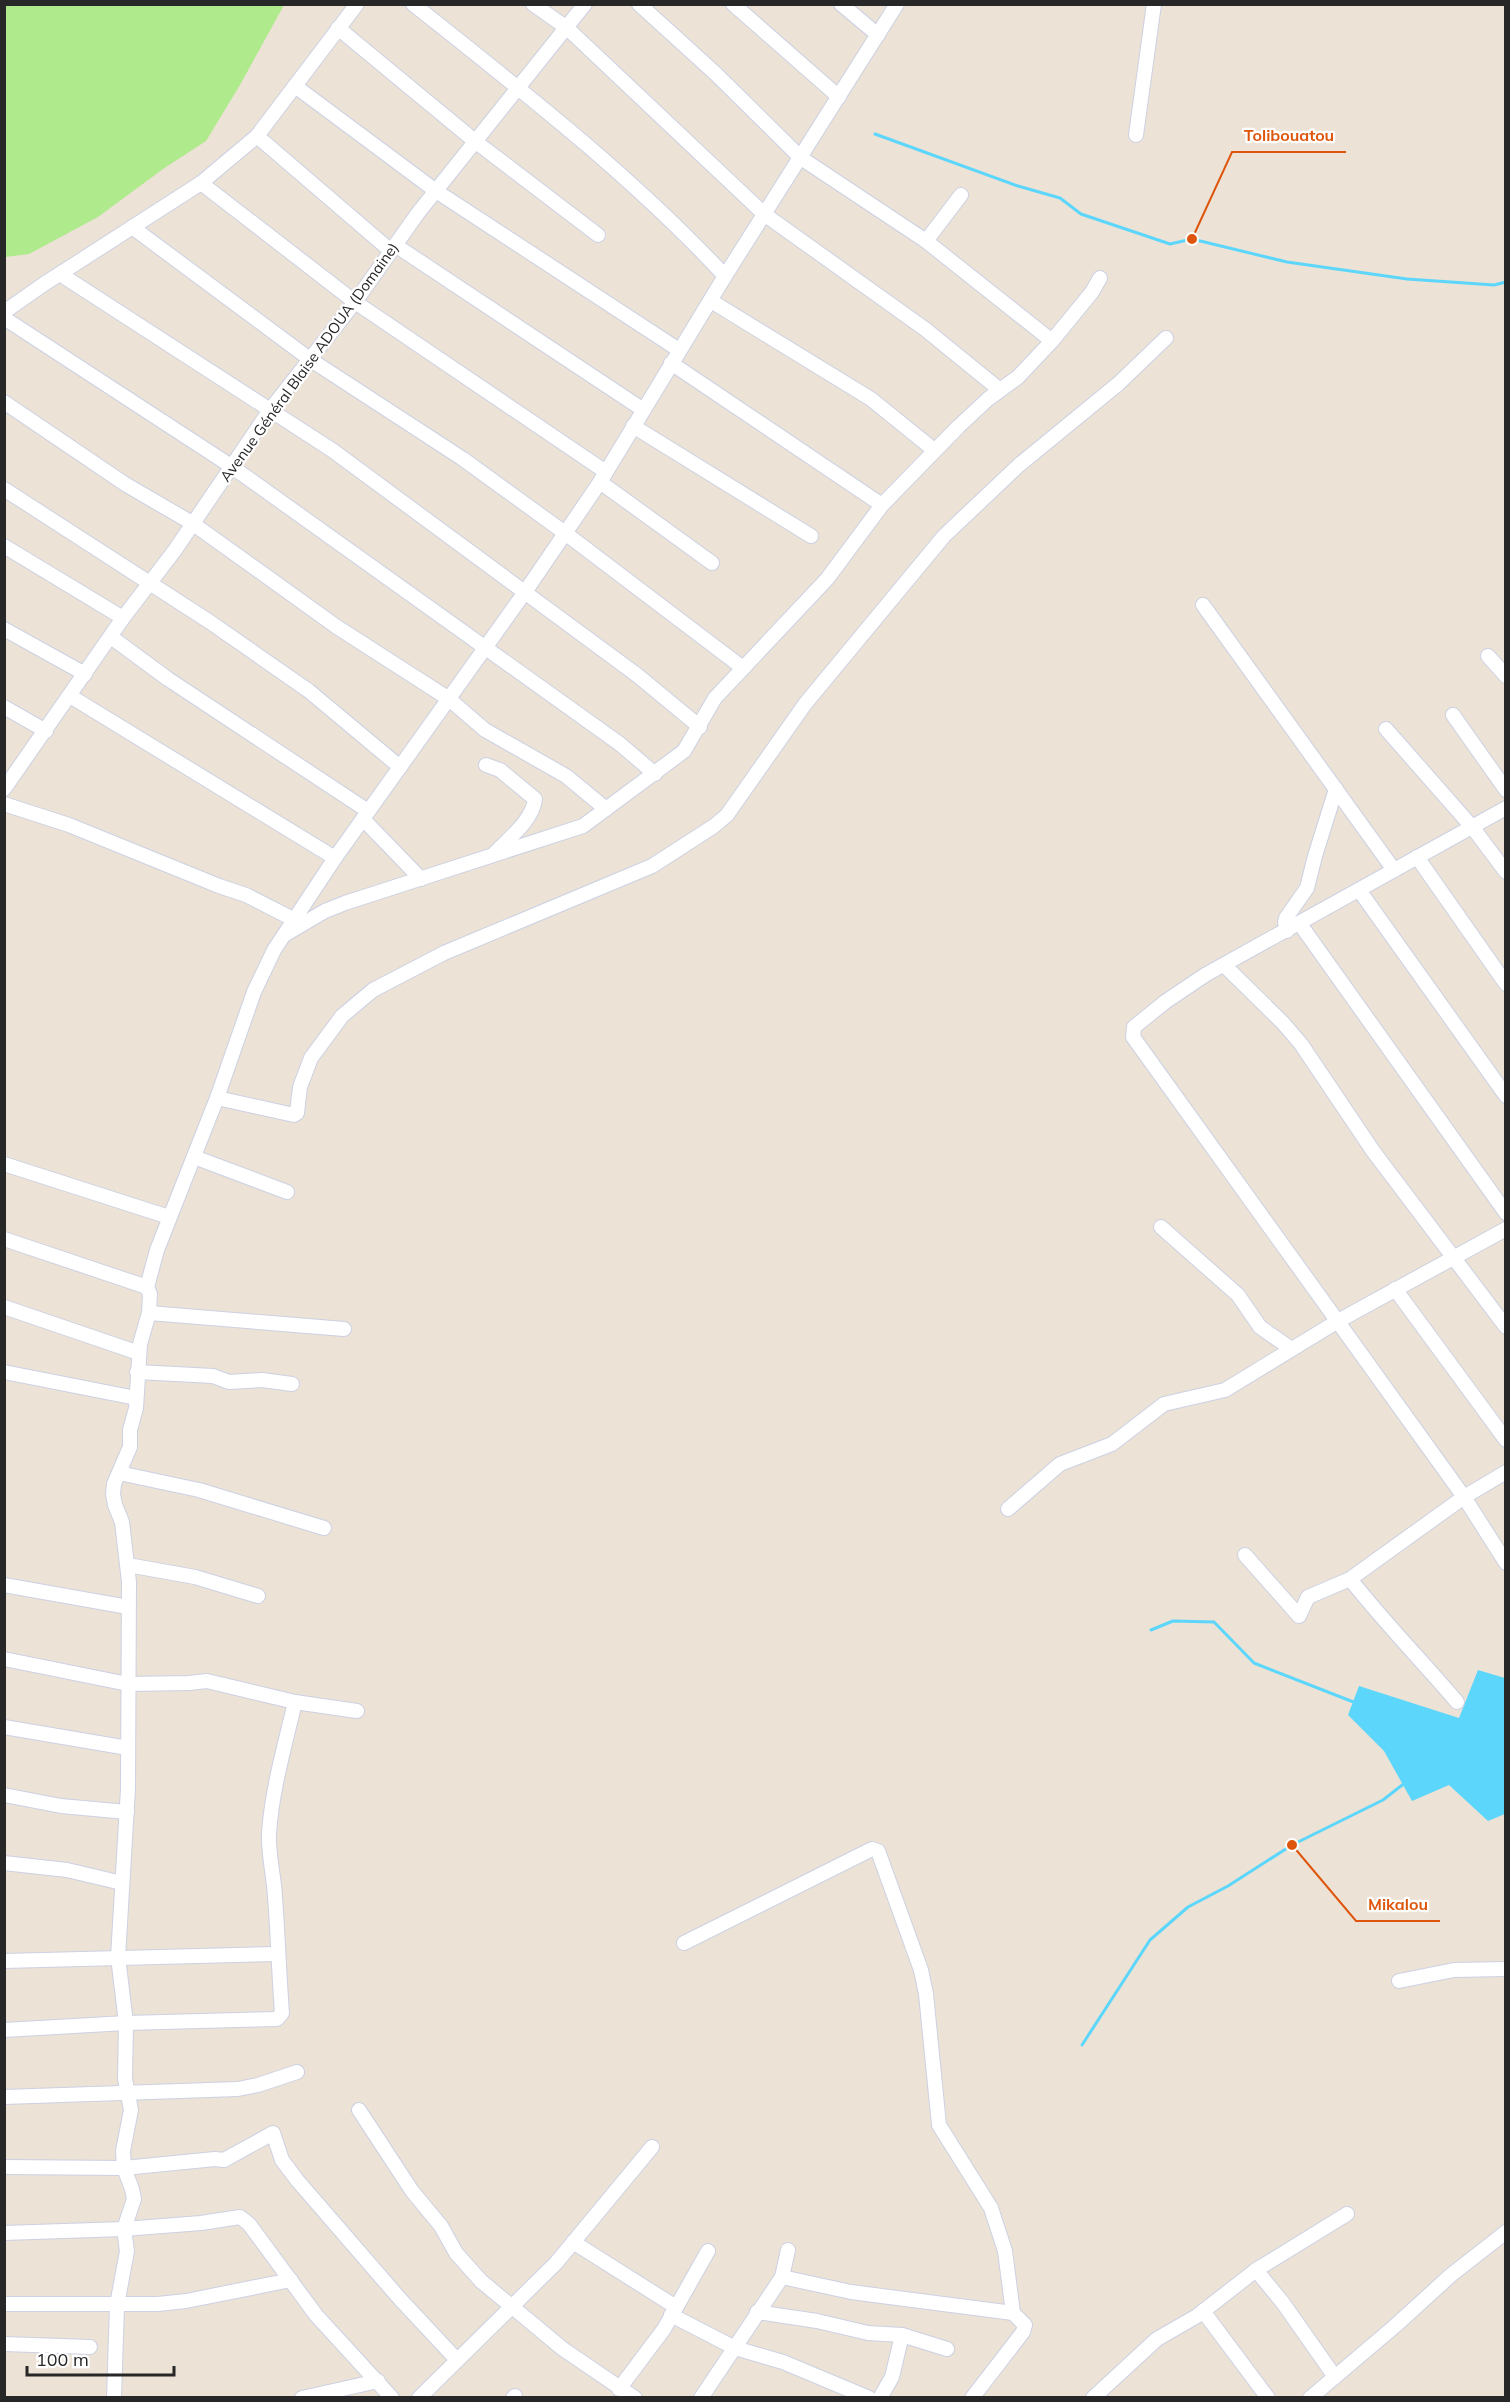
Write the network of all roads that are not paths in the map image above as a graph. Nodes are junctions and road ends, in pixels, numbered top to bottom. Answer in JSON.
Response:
{"nodes":[{"id":1,"x":357,"y":4,"type":"edge"},
{"id":2,"x":413,"y":4,"type":"edge"},
{"id":3,"x":533,"y":4,"type":"edge"},
{"id":4,"x":585,"y":4,"type":"edge"},
{"id":5,"x":639,"y":4,"type":"edge"},
{"id":6,"x":734,"y":4,"type":"edge"},
{"id":7,"x":841,"y":4,"type":"edge"},
{"id":8,"x":897,"y":4,"type":"edge"},
{"id":9,"x":1154,"y":4,"type":"edge"},
{"id":10,"x":338,"y":28,"type":"junction"},
{"id":11,"x":567,"y":28,"type":"junction"},
{"id":12,"x":878,"y":35,"type":"junction"},
{"id":13,"x":295,"y":86,"type":"junction"},
{"id":14,"x":518,"y":87,"type":"junction"},
{"id":15,"x":839,"y":97,"type":"junction"},
{"id":16,"x":1136,"y":135,"type":"dead end"},
{"id":17,"x":257,"y":136,"type":"junction"},
{"id":18,"x":476,"y":142,"type":"junction"},
{"id":19,"x":801,"y":158,"type":"junction"},
{"id":20,"x":201,"y":183,"type":"junction"},
{"id":21,"x":436,"y":191,"type":"junction"},
{"id":22,"x":961,"y":195,"type":"dead end"},
{"id":23,"x":764,"y":214,"type":"junction"},
{"id":24,"x":132,"y":227,"type":"junction"},
{"id":25,"x":598,"y":235,"type":"dead end"},
{"id":26,"x":926,"y":241,"type":"junction"},
{"id":27,"x":393,"y":248,"type":"junction"},
{"id":28,"x":60,"y":274,"type":"junction"},
{"id":29,"x":725,"y":276,"type":"junction"},
{"id":30,"x":1100,"y":278,"type":"dead end"},
{"id":31,"x":711,"y":301,"type":"junction"},
{"id":32,"x":355,"y":302,"type":"junction"},
{"id":33,"x":4,"y":312,"type":"edge"},
{"id":34,"x":4,"y":318,"type":"edge"},
{"id":35,"x":1166,"y":338,"type":"dead end"},
{"id":36,"x":1052,"y":341,"type":"junction"},
{"id":37,"x":679,"y":350,"type":"junction"},
{"id":38,"x":311,"y":360,"type":"junction"},
{"id":39,"x":671,"y":363,"type":"junction"},
{"id":40,"x":999,"y":390,"type":"junction"},
{"id":41,"x":4,"y":402,"type":"edge"},
{"id":42,"x":270,"y":410,"type":"junction"},
{"id":43,"x":642,"y":410,"type":"junction"},
{"id":44,"x":633,"y":426,"type":"junction"},
{"id":45,"x":934,"y":450,"type":"junction"},
{"id":46,"x":231,"y":466,"type":"junction"},
{"id":47,"x":603,"y":477,"type":"junction"},
{"id":48,"x":4,"y":489,"type":"edge"},
{"id":49,"x":882,"y":505,"type":"junction"},
{"id":50,"x":192,"y":523,"type":"junction"},
{"id":51,"x":565,"y":533,"type":"junction"},
{"id":52,"x":811,"y":536,"type":"dead end"},
{"id":53,"x":4,"y":546,"type":"edge"},
{"id":54,"x":712,"y":563,"type":"dead end"},
{"id":55,"x":149,"y":583,"type":"junction"},
{"id":56,"x":525,"y":592,"type":"junction"},
{"id":57,"x":1203,"y":605,"type":"dead end"},
{"id":58,"x":123,"y":618,"type":"junction"},
{"id":59,"x":4,"y":629,"type":"edge"},
{"id":60,"x":111,"y":636,"type":"junction"},
{"id":61,"x":486,"y":647,"type":"junction"},
{"id":62,"x":1488,"y":656,"type":"dead end"},
{"id":63,"x":743,"y":668,"type":"junction"},
{"id":64,"x":85,"y":674,"type":"junction"},
{"id":65,"x":1506,"y":676,"type":"edge"},
{"id":66,"x":70,"y":696,"type":"junction"},
{"id":67,"x":448,"y":699,"type":"junction"},
{"id":68,"x":4,"y":707,"type":"edge"},
{"id":69,"x":1453,"y":715,"type":"dead end"},
{"id":70,"x":700,"y":727,"type":"junction"},
{"id":71,"x":1386,"y":729,"type":"dead end"},
{"id":72,"x":46,"y":731,"type":"junction"},
{"id":73,"x":486,"y":765,"type":"dead end"},
{"id":74,"x":400,"y":767,"type":"junction"},
{"id":75,"x":655,"y":774,"type":"junction"},
{"id":76,"x":6,"y":785,"type":"edge"},
{"id":77,"x":1336,"y":789,"type":"junction"},
{"id":78,"x":1506,"y":790,"type":"edge"},
{"id":79,"x":4,"y":804,"type":"edge"},
{"id":80,"x":1506,"y":808,"type":"edge"},
{"id":81,"x":606,"y":809,"type":"junction"},
{"id":82,"x":366,"y":815,"type":"junction"},
{"id":83,"x":1473,"y":828,"type":"junction"},
{"id":84,"x":493,"y":856,"type":"junction"},
{"id":85,"x":1417,"y":857,"type":"junction"},
{"id":86,"x":335,"y":858,"type":"junction"},
{"id":87,"x":1394,"y":870,"type":"junction"},
{"id":88,"x":1506,"y":872,"type":"edge"},
{"id":89,"x":421,"y":879,"type":"junction"},
{"id":90,"x":1359,"y":890,"type":"junction"},
{"id":91,"x":293,"y":919,"type":"junction"},
{"id":92,"x":1300,"y":924,"type":"junction"},
{"id":93,"x":1287,"y":931,"type":"junction"},
{"id":94,"x":283,"y":936,"type":"junction"},
{"id":95,"x":1224,"y":965,"type":"junction"},
{"id":96,"x":1506,"y":984,"type":"edge"},
{"id":97,"x":1506,"y":1096,"type":"edge"},
{"id":98,"x":217,"y":1098,"type":"junction"},
{"id":99,"x":194,"y":1156,"type":"junction"},
{"id":100,"x":4,"y":1164,"type":"edge"},
{"id":101,"x":286,"y":1192,"type":"dead end"},
{"id":102,"x":1506,"y":1213,"type":"edge"},
{"id":103,"x":169,"y":1218,"type":"junction"},
{"id":104,"x":1161,"y":1227,"type":"dead end"},
{"id":105,"x":1506,"y":1229,"type":"edge"},
{"id":106,"x":4,"y":1239,"type":"edge"},
{"id":107,"x":1454,"y":1258,"type":"junction"},
{"id":108,"x":147,"y":1287,"type":"junction"},
{"id":109,"x":1395,"y":1289,"type":"junction"},
{"id":110,"x":4,"y":1307,"type":"edge"},
{"id":111,"x":149,"y":1313,"type":"junction"},
{"id":112,"x":1338,"y":1321,"type":"junction"},
{"id":113,"x":1506,"y":1328,"type":"edge"},
{"id":114,"x":344,"y":1329,"type":"dead end"},
{"id":115,"x":1290,"y":1348,"type":"junction"},
{"id":116,"x":139,"y":1353,"type":"junction"},
{"id":117,"x":4,"y":1372,"type":"edge"},
{"id":118,"x":137,"y":1372,"type":"junction"},
{"id":119,"x":292,"y":1384,"type":"dead end"},
{"id":120,"x":136,"y":1398,"type":"junction"},
{"id":121,"x":1506,"y":1440,"type":"edge"},
{"id":122,"x":1506,"y":1472,"type":"edge"},
{"id":123,"x":119,"y":1473,"type":"junction"},
{"id":124,"x":1464,"y":1497,"type":"junction"},
{"id":125,"x":1008,"y":1509,"type":"dead end"},
{"id":126,"x":324,"y":1528,"type":"dead end"},
{"id":127,"x":1245,"y":1555,"type":"dead end"},
{"id":128,"x":1506,"y":1563,"type":"edge"},
{"id":129,"x":128,"y":1565,"type":"junction"},
{"id":130,"x":1350,"y":1579,"type":"junction"},
{"id":131,"x":4,"y":1585,"type":"edge"},
{"id":132,"x":258,"y":1596,"type":"dead end"},
{"id":133,"x":128,"y":1607,"type":"junction"},
{"id":134,"x":4,"y":1659,"type":"edge"},
{"id":135,"x":128,"y":1684,"type":"junction"},
{"id":136,"x":295,"y":1702,"type":"junction"},
{"id":137,"x":1457,"y":1702,"type":"dead end"},
{"id":138,"x":357,"y":1711,"type":"dead end"},
{"id":139,"x":4,"y":1727,"type":"edge"},
{"id":140,"x":128,"y":1748,"type":"junction"},
{"id":141,"x":4,"y":1796,"type":"edge"},
{"id":142,"x":127,"y":1812,"type":"junction"},
{"id":143,"x":4,"y":1863,"type":"edge"},
{"id":144,"x":122,"y":1883,"type":"junction"},
{"id":145,"x":684,"y":1943,"type":"dead end"},
{"id":146,"x":278,"y":1954,"type":"junction"},
{"id":147,"x":118,"y":1957,"type":"junction"},
{"id":148,"x":4,"y":1961,"type":"edge"},
{"id":149,"x":1506,"y":1969,"type":"edge"},
{"id":150,"x":1400,"y":1981,"type":"dead end"},
{"id":151,"x":126,"y":2023,"type":"junction"},
{"id":152,"x":4,"y":2030,"type":"edge"},
{"id":153,"x":297,"y":2072,"type":"dead end"},
{"id":154,"x":128,"y":2093,"type":"junction"},
{"id":155,"x":4,"y":2097,"type":"edge"},
{"id":156,"x":359,"y":2110,"type":"dead end"},
{"id":157,"x":652,"y":2147,"type":"dead end"},
{"id":158,"x":4,"y":2167,"type":"edge"},
{"id":159,"x":124,"y":2168,"type":"junction"},
{"id":160,"x":1347,"y":2214,"type":"dead end"},
{"id":161,"x":124,"y":2229,"type":"junction"},
{"id":162,"x":1506,"y":2232,"type":"edge"},
{"id":163,"x":4,"y":2233,"type":"edge"},
{"id":164,"x":573,"y":2242,"type":"junction"},
{"id":165,"x":788,"y":2250,"type":"dead end"},
{"id":166,"x":708,"y":2251,"type":"dead end"},
{"id":167,"x":1256,"y":2270,"type":"junction"},
{"id":168,"x":782,"y":2277,"type":"junction"},
{"id":169,"x":291,"y":2280,"type":"junction"},
{"id":170,"x":4,"y":2304,"type":"edge"},
{"id":171,"x":117,"y":2305,"type":"junction"},
{"id":172,"x":512,"y":2308,"type":"junction"},
{"id":173,"x":673,"y":2311,"type":"junction"},
{"id":174,"x":1203,"y":2311,"type":"junction"},
{"id":175,"x":757,"y":2312,"type":"junction"},
{"id":176,"x":1013,"y":2313,"type":"junction"},
{"id":177,"x":902,"y":2335,"type":"junction"},
{"id":178,"x":4,"y":2344,"type":"edge"},
{"id":179,"x":90,"y":2347,"type":"dead end"},
{"id":180,"x":735,"y":2348,"type":"junction"},
{"id":181,"x":947,"y":2349,"type":"dead end"},
{"id":182,"x":457,"y":2360,"type":"junction"},
{"id":183,"x":1335,"y":2377,"type":"junction"},
{"id":184,"x":378,"y":2381,"type":"junction"},
{"id":185,"x":619,"y":2389,"type":"junction"},
{"id":186,"x":114,"y":2397,"type":"edge"},
{"id":187,"x":302,"y":2397,"type":"edge"},
{"id":188,"x":392,"y":2397,"type":"edge"},
{"id":189,"x":419,"y":2397,"type":"edge"},
{"id":190,"x":635,"y":2397,"type":"edge"},
{"id":191,"x":701,"y":2397,"type":"edge"},
{"id":192,"x":869,"y":2397,"type":"edge"},
{"id":193,"x":880,"y":2397,"type":"edge"},
{"id":194,"x":972,"y":2397,"type":"edge"},
{"id":195,"x":1093,"y":2397,"type":"edge"},
{"id":196,"x":1268,"y":2397,"type":"edge"},
{"id":197,"x":1310,"y":2397,"type":"edge"}],
"edges":[{"from":1,"to":10,"type":"street"},
{"from":2,"to":14,"type":"street"},
{"from":3,"to":11,"type":"street"},
{"from":4,"to":11,"type":"street","name":"Avenue Général Blaise ADOUA (Domaine)"},
{"from":5,"to":19,"type":"street"},
{"from":6,"to":15,"type":"street"},
{"from":7,"to":12,"type":"street"},
{"from":8,"to":12,"type":"street"},
{"from":9,"to":16,"type":"street"},
{"from":10,"to":13,"type":"street"},
{"from":10,"to":18,"type":"street"},
{"from":11,"to":14,"type":"street","name":"Avenue Général Blaise ADOUA (Domaine)"},
{"from":11,"to":23,"type":"street"},
{"from":12,"to":15,"type":"street"},
{"from":13,"to":17,"type":"street"},
{"from":13,"to":21,"type":"street"},
{"from":14,"to":18,"type":"street","name":"Avenue Général Blaise ADOUA (Domaine)"},
{"from":14,"to":29,"type":"street"},
{"from":15,"to":19,"type":"street"},
{"from":17,"to":20,"type":"street"},
{"from":17,"to":27,"type":"street"},
{"from":18,"to":21,"type":"street","name":"Avenue Général Blaise ADOUA (Domaine)"},
{"from":18,"to":25,"type":"street"},
{"from":19,"to":23,"type":"street"},
{"from":19,"to":26,"type":"street"},
{"from":20,"to":24,"type":"street"},
{"from":20,"to":32,"type":"street"},
{"from":21,"to":27,"type":"street","name":"Avenue Général Blaise ADOUA (Domaine)"},
{"from":21,"to":37,"type":"street"},
{"from":22,"to":26,"type":"street"},
{"from":23,"to":29,"type":"street"},
{"from":23,"to":40,"type":"street"},
{"from":24,"to":28,"type":"street"},
{"from":24,"to":38,"type":"street"},
{"from":26,"to":36,"type":"street"},
{"from":27,"to":32,"type":"street","name":"Avenue Général Blaise ADOUA (Domaine)"},
{"from":27,"to":43,"type":"street"},
{"from":28,"to":33,"type":"street"},
{"from":28,"to":42,"type":"street"},
{"from":29,"to":31,"type":"street"},
{"from":30,"to":36,"type":"street"},
{"from":31,"to":37,"type":"street"},
{"from":31,"to":45,"type":"street"},
{"from":32,"to":38,"type":"street","name":"Avenue Général Blaise ADOUA (Domaine)"},
{"from":32,"to":47,"type":"street"},
{"from":34,"to":46,"type":"street"},
{"from":35,"to":98,"type":"street"},
{"from":36,"to":40,"type":"street"},
{"from":37,"to":39,"type":"street"},
{"from":38,"to":42,"type":"street","name":"Avenue Général Blaise ADOUA (Domaine)"},
{"from":38,"to":51,"type":"street"},
{"from":39,"to":43,"type":"street"},
{"from":39,"to":49,"type":"street"},
{"from":40,"to":45,"type":"street"},
{"from":41,"to":50,"type":"street"},
{"from":42,"to":46,"type":"street","name":"Avenue Général Blaise ADOUA (Domaine)"},
{"from":42,"to":56,"type":"street"},
{"from":43,"to":44,"type":"street"},
{"from":44,"to":47,"type":"street"},
{"from":44,"to":52,"type":"street"},
{"from":45,"to":49,"type":"street"},
{"from":46,"to":50,"type":"street","name":"Avenue Général Blaise ADOUA (Domaine)"},
{"from":46,"to":61,"type":"street"},
{"from":47,"to":51,"type":"street"},
{"from":47,"to":54,"type":"street"},
{"from":48,"to":55,"type":"street"},
{"from":49,"to":63,"type":"street"},
{"from":50,"to":55,"type":"street","name":"Avenue Général Blaise ADOUA (Domaine)"},
{"from":50,"to":67,"type":"street"},
{"from":51,"to":56,"type":"street"},
{"from":51,"to":63,"type":"street"},
{"from":53,"to":58,"type":"street"},
{"from":55,"to":58,"type":"street","name":"Avenue Général Blaise ADOUA (Domaine)"},
{"from":55,"to":74,"type":"street"},
{"from":56,"to":61,"type":"street"},
{"from":56,"to":70,"type":"street"},
{"from":57,"to":77,"type":"street"},
{"from":58,"to":60,"type":"street","name":"Avenue Général Blaise ADOUA (Domaine)"},
{"from":59,"to":64,"type":"street"},
{"from":60,"to":64,"type":"street","name":"Avenue Général Blaise ADOUA (Domaine)"},
{"from":60,"to":82,"type":"street"},
{"from":61,"to":67,"type":"street"},
{"from":61,"to":75,"type":"street"},
{"from":62,"to":65,"type":"street"},
{"from":63,"to":70,"type":"street"},
{"from":64,"to":66,"type":"street","name":"Avenue Général Blaise ADOUA (Domaine)"},
{"from":66,"to":72,"type":"street","name":"Avenue Général Blaise ADOUA (Domaine)"},
{"from":66,"to":86,"type":"street"},
{"from":67,"to":74,"type":"street"},
{"from":67,"to":81,"type":"street"},
{"from":68,"to":72,"type":"street"},
{"from":69,"to":78,"type":"street"},
{"from":70,"to":75,"type":"street"},
{"from":71,"to":83,"type":"street"},
{"from":72,"to":76,"type":"street","name":"Avenue Général Blaise ADOUA (Domaine)"},
{"from":73,"to":84,"type":"street"},
{"from":74,"to":82,"type":"street"},
{"from":75,"to":81,"type":"street"},
{"from":77,"to":87,"type":"street"},
{"from":77,"to":93,"type":"street"},
{"from":79,"to":91,"type":"street"},
{"from":80,"to":83,"type":"street"},
{"from":81,"to":84,"type":"street"},
{"from":82,"to":86,"type":"street"},
{"from":82,"to":89,"type":"street"},
{"from":83,"to":85,"type":"street"},
{"from":83,"to":88,"type":"street"},
{"from":84,"to":89,"type":"street"},
{"from":85,"to":87,"type":"street"},
{"from":85,"to":96,"type":"street"},
{"from":86,"to":91,"type":"street"},
{"from":87,"to":90,"type":"street"},
{"from":89,"to":94,"type":"street"},
{"from":90,"to":92,"type":"street"},
{"from":90,"to":97,"type":"street"},
{"from":91,"to":94,"type":"street"},
{"from":92,"to":93,"type":"street"},
{"from":92,"to":102,"type":"street"},
{"from":93,"to":95,"type":"street"},
{"from":94,"to":98,"type":"street"},
{"from":95,"to":107,"type":"street"},
{"from":95,"to":112,"type":"street"},
{"from":98,"to":99,"type":"street"},
{"from":99,"to":101,"type":"street"},
{"from":99,"to":103,"type":"street"},
{"from":100,"to":103,"type":"street"},
{"from":103,"to":108,"type":"street"},
{"from":104,"to":115,"type":"street"},
{"from":105,"to":107,"type":"street"},
{"from":106,"to":108,"type":"street"},
{"from":107,"to":109,"type":"street"},
{"from":107,"to":113,"type":"street"},
{"from":108,"to":111,"type":"street"},
{"from":109,"to":112,"type":"street"},
{"from":109,"to":121,"type":"street"},
{"from":110,"to":116,"type":"street"},
{"from":111,"to":114,"type":"street"},
{"from":111,"to":116,"type":"street"},
{"from":112,"to":115,"type":"street"},
{"from":112,"to":124,"type":"street"},
{"from":115,"to":125,"type":"street"},
{"from":116,"to":118,"type":"street"},
{"from":117,"to":120,"type":"street"},
{"from":118,"to":119,"type":"street"},
{"from":118,"to":120,"type":"street"},
{"from":120,"to":123,"type":"street"},
{"from":122,"to":124,"type":"street"},
{"from":123,"to":126,"type":"street"},
{"from":123,"to":129,"type":"street"},
{"from":124,"to":128,"type":"street"},
{"from":124,"to":130,"type":"street"},
{"from":127,"to":130,"type":"street"},
{"from":129,"to":132,"type":"street"},
{"from":129,"to":133,"type":"street"},
{"from":130,"to":137,"type":"street"},
{"from":131,"to":133,"type":"street"},
{"from":133,"to":135,"type":"street"},
{"from":134,"to":135,"type":"street"},
{"from":135,"to":136,"type":"street"},
{"from":135,"to":140,"type":"street"},
{"from":136,"to":138,"type":"street"},
{"from":136,"to":146,"type":"street"},
{"from":139,"to":140,"type":"street"},
{"from":140,"to":142,"type":"street"},
{"from":141,"to":142,"type":"street"},
{"from":142,"to":144,"type":"street"},
{"from":143,"to":144,"type":"street"},
{"from":144,"to":147,"type":"street"},
{"from":145,"to":176,"type":"street"},
{"from":146,"to":147,"type":"street"},
{"from":146,"to":151,"type":"street"},
{"from":147,"to":148,"type":"street"},
{"from":147,"to":151,"type":"street"},
{"from":149,"to":150,"type":"street"},
{"from":151,"to":152,"type":"street"},
{"from":151,"to":154,"type":"street"},
{"from":153,"to":154,"type":"street"},
{"from":154,"to":155,"type":"street"},
{"from":154,"to":159,"type":"street"},
{"from":156,"to":172,"type":"street"},
{"from":157,"to":164,"type":"street"},
{"from":158,"to":159,"type":"street"},
{"from":159,"to":161,"type":"street"},
{"from":159,"to":182,"type":"street"},
{"from":160,"to":167,"type":"street"},
{"from":161,"to":163,"type":"street"},
{"from":161,"to":169,"type":"street"},
{"from":161,"to":171,"type":"street"},
{"from":162,"to":183,"type":"street"},
{"from":164,"to":172,"type":"street"},
{"from":164,"to":173,"type":"street"},
{"from":165,"to":168,"type":"street"},
{"from":166,"to":173,"type":"street"},
{"from":167,"to":174,"type":"street"},
{"from":167,"to":183,"type":"street"},
{"from":168,"to":175,"type":"street"},
{"from":168,"to":176,"type":"street"},
{"from":169,"to":171,"type":"street"},
{"from":169,"to":184,"type":"street"},
{"from":170,"to":171,"type":"street"},
{"from":171,"to":186,"type":"street"},
{"from":172,"to":182,"type":"street"},
{"from":172,"to":185,"type":"street"},
{"from":173,"to":180,"type":"street"},
{"from":173,"to":185,"type":"street"},
{"from":174,"to":195,"type":"street"},
{"from":174,"to":196,"type":"street"},
{"from":175,"to":177,"type":"street"},
{"from":175,"to":180,"type":"street"},
{"from":176,"to":194,"type":"street"},
{"from":177,"to":181,"type":"street"},
{"from":177,"to":193,"type":"street"},
{"from":178,"to":179,"type":"street"},
{"from":180,"to":191,"type":"street"},
{"from":180,"to":192,"type":"street"},
{"from":182,"to":189,"type":"street"},
{"from":183,"to":197,"type":"street"},
{"from":184,"to":187,"type":"street"},
{"from":184,"to":188,"type":"street"},
{"from":185,"to":190,"type":"street"}]}
